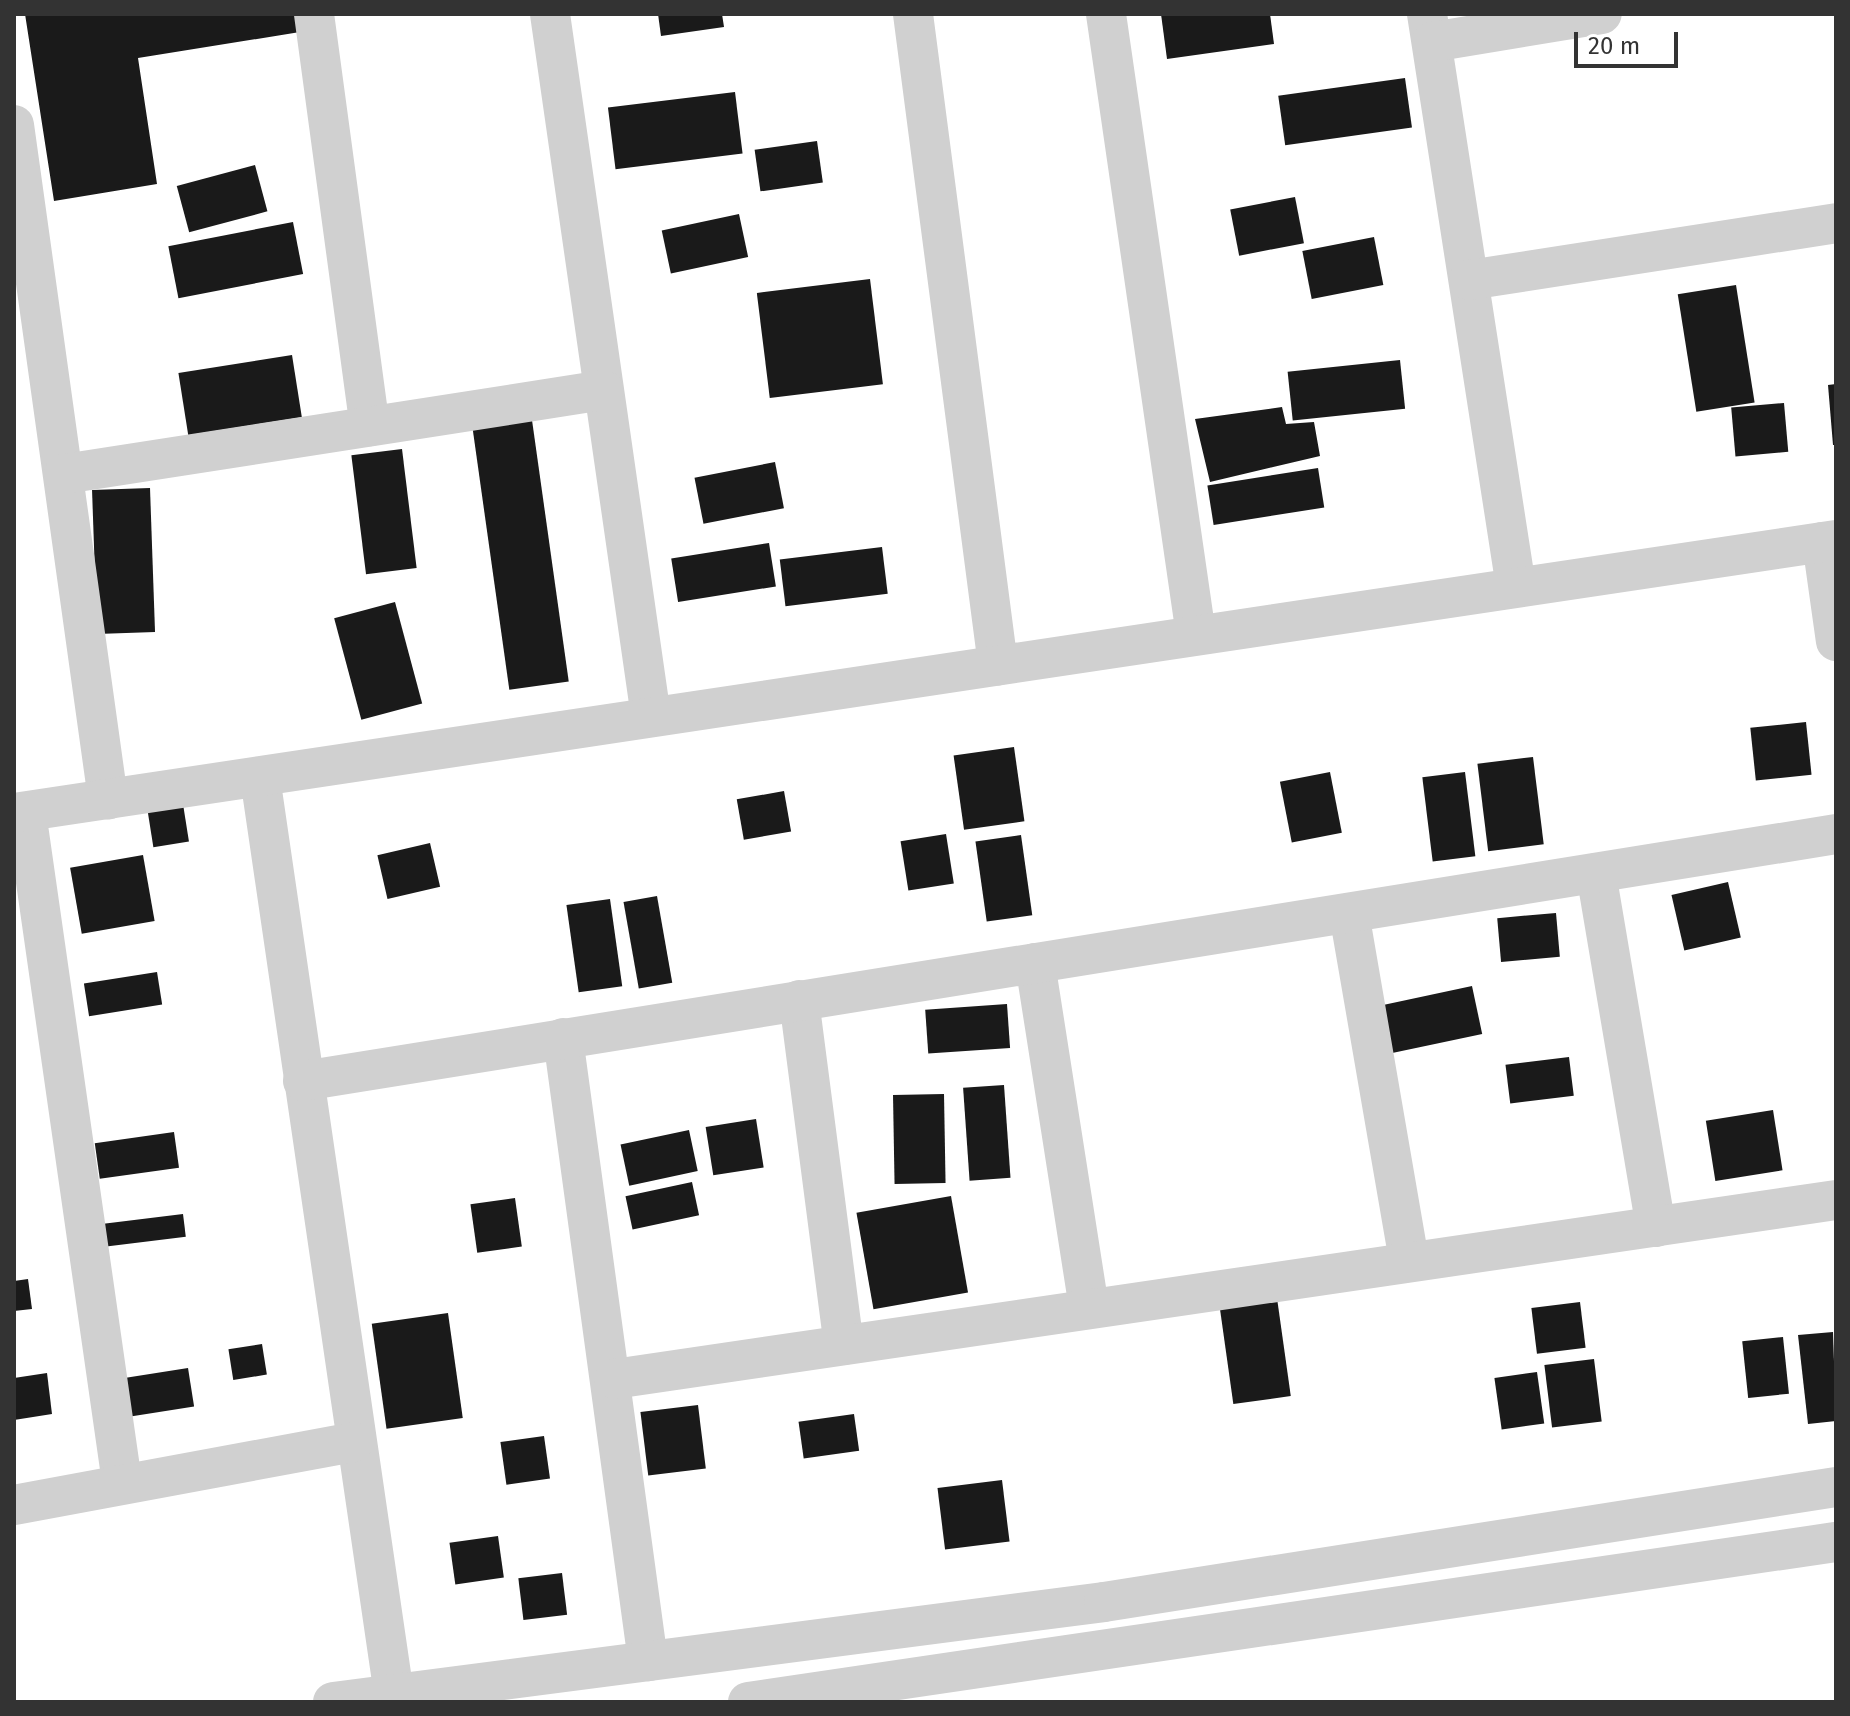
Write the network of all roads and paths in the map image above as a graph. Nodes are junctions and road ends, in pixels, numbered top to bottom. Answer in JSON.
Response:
{"nodes":[{"id":1,"x":314,"y":14,"type":"edge"},
{"id":2,"x":550,"y":14,"type":"edge"},
{"id":3,"x":913,"y":14,"type":"edge"},
{"id":4,"x":1106,"y":14,"type":"edge"},
{"id":5,"x":1602,"y":14,"type":"edge"},
{"id":6,"x":1430,"y":28,"type":"edge"},
{"id":7,"x":14,"y":125,"type":"edge"},
{"id":8,"x":1836,"y":223,"type":"edge"},
{"id":9,"x":1469,"y":280,"type":"junction"},
{"id":10,"x":604,"y":390,"type":"junction"},
{"id":11,"x":370,"y":426,"type":"junction"},
{"id":12,"x":64,"y":474,"type":"junction"},
{"id":13,"x":1829,"y":541,"type":"edge"},
{"id":14,"x":1516,"y":587,"type":"junction"},
{"id":15,"x":1196,"y":635,"type":"junction"},
{"id":16,"x":1836,"y":641,"type":"edge"},
{"id":17,"x":998,"y":665,"type":"junction"},
{"id":18,"x":651,"y":717,"type":"junction"},
{"id":19,"x":260,"y":777,"type":"junction"},
{"id":20,"x":108,"y":799,"type":"junction"},
{"id":21,"x":20,"y":813,"type":"edge"},
{"id":22,"x":1836,"y":834,"type":"edge"},
{"id":23,"x":1596,"y":873,"type":"junction"},
{"id":24,"x":1349,"y":913,"type":"junction"},
{"id":25,"x":1035,"y":963,"type":"junction"},
{"id":26,"x":799,"y":1000,"type":"junction"},
{"id":27,"x":563,"y":1038,"type":"junction"},
{"id":28,"x":303,"y":1081,"type":"junction"},
{"id":29,"x":1836,"y":1200,"type":"edge"},
{"id":30,"x":1656,"y":1227,"type":"junction"},
{"id":31,"x":1409,"y":1262,"type":"junction"},
{"id":32,"x":1089,"y":1309,"type":"junction"},
{"id":33,"x":844,"y":1345,"type":"junction"},
{"id":34,"x":614,"y":1379,"type":"junction"},
{"id":35,"x":353,"y":1442,"type":"junction"},
{"id":36,"x":122,"y":1482,"type":"junction"},
{"id":37,"x":1836,"y":1487,"type":"edge"},
{"id":38,"x":14,"y":1505,"type":"edge"},
{"id":39,"x":1836,"y":1542,"type":"edge"},
{"id":40,"x":789,"y":1643,"type":"junction"},
{"id":41,"x":648,"y":1661,"type":"junction"},
{"id":42,"x":394,"y":1694,"type":"junction"},
{"id":43,"x":796,"y":1694,"type":"junction"},
{"id":44,"x":333,"y":1702,"type":"edge"},
{"id":45,"x":748,"y":1702,"type":"edge"}],
"edges":[{"from":1,"to":11,"type":"street"},
{"from":2,"to":10,"type":"street"},
{"from":3,"to":17,"type":"street"},
{"from":4,"to":15,"type":"street"},
{"from":5,"to":6,"type":"street"},
{"from":6,"to":9,"type":"street"},
{"from":7,"to":12,"type":"street"},
{"from":8,"to":9,"type":"street"},
{"from":9,"to":14,"type":"street"},
{"from":10,"to":11,"type":"street"},
{"from":10,"to":18,"type":"street"},
{"from":11,"to":12,"type":"street"},
{"from":12,"to":20,"type":"street"},
{"from":13,"to":14,"type":"street"},
{"from":13,"to":16,"type":"street"},
{"from":14,"to":15,"type":"street"},
{"from":15,"to":17,"type":"street"},
{"from":17,"to":18,"type":"street"},
{"from":18,"to":19,"type":"street"},
{"from":19,"to":20,"type":"street"},
{"from":19,"to":28,"type":"street"},
{"from":20,"to":21,"type":"street"},
{"from":21,"to":36,"type":"street"},
{"from":22,"to":23,"type":"street"},
{"from":23,"to":24,"type":"street"},
{"from":23,"to":30,"type":"street"},
{"from":24,"to":25,"type":"street"},
{"from":24,"to":31,"type":"street"},
{"from":25,"to":26,"type":"street"},
{"from":25,"to":32,"type":"street"},
{"from":26,"to":27,"type":"street"},
{"from":26,"to":33,"type":"street"},
{"from":27,"to":28,"type":"street"},
{"from":27,"to":34,"type":"street"},
{"from":28,"to":35,"type":"street"},
{"from":29,"to":30,"type":"street"},
{"from":30,"to":31,"type":"street"},
{"from":31,"to":32,"type":"street"},
{"from":32,"to":33,"type":"street"},
{"from":33,"to":34,"type":"street"},
{"from":34,"to":41,"type":"street"},
{"from":35,"to":36,"type":"street"},
{"from":35,"to":42,"type":"street"},
{"from":36,"to":38,"type":"street"},
{"from":37,"to":40,"type":"street"},
{"from":39,"to":43,"type":"street"},
{"from":40,"to":41,"type":"street"},
{"from":40,"to":43,"type":"street"},
{"from":41,"to":42,"type":"street"},
{"from":42,"to":44,"type":"street"},
{"from":43,"to":45,"type":"street"}]}
